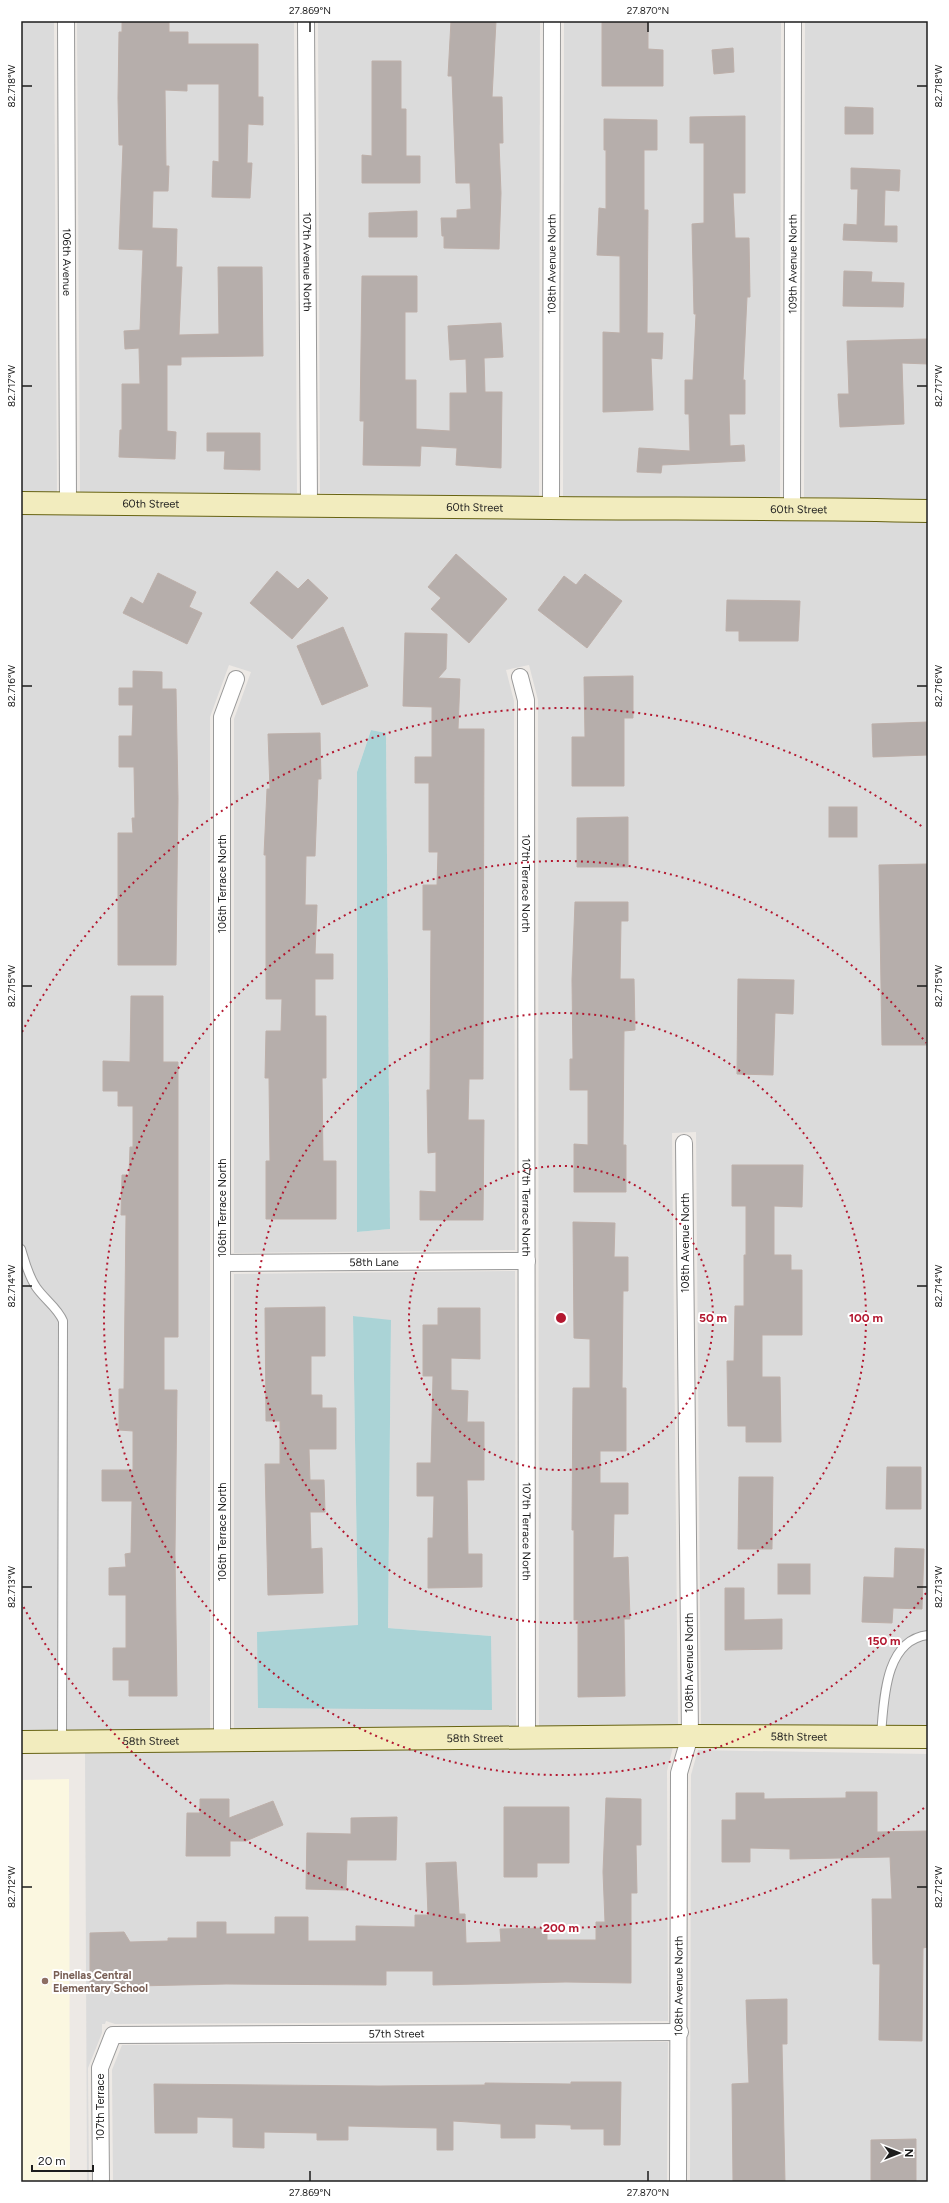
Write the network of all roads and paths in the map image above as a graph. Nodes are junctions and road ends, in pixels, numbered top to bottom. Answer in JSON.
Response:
{"nodes":[{"id":1,"x":66,"y":21,"type":"edge"},
{"id":2,"x":306,"y":21,"type":"edge"},
{"id":3,"x":552,"y":21,"type":"edge"},
{"id":4,"x":793,"y":21,"type":"edge"},
{"id":5,"x":21,"y":503,"type":"edge"},
{"id":6,"x":68,"y":503,"type":"junction"},
{"id":7,"x":309,"y":504,"type":"junction"},
{"id":8,"x":551,"y":508,"type":"junction"},
{"id":9,"x":792,"y":508,"type":"junction"},
{"id":10,"x":928,"y":510,"type":"edge"},
{"id":11,"x":520,"y":677,"type":"dead end"},
{"id":12,"x":236,"y":679,"type":"dead end"},
{"id":13,"x":684,"y":1143,"type":"dead end"},
{"id":14,"x":21,"y":1249,"type":"edge"},
{"id":15,"x":527,"y":1261,"type":"junction"},
{"id":16,"x":222,"y":1263,"type":"junction"},
{"id":17,"x":928,"y":1635,"type":"edge"},
{"id":18,"x":690,"y":1736,"type":"junction"},
{"id":19,"x":928,"y":1737,"type":"edge"},
{"id":20,"x":527,"y":1738,"type":"junction"},
{"id":21,"x":880,"y":1738,"type":"junction"},
{"id":22,"x":222,"y":1740,"type":"junction"},
{"id":23,"x":21,"y":1742,"type":"edge"},
{"id":24,"x":62,"y":1742,"type":"junction"},
{"id":25,"x":680,"y":2032,"type":"junction"},
{"id":26,"x":113,"y":2035,"type":"joint"},
{"id":27,"x":101,"y":2182,"type":"edge"},
{"id":28,"x":678,"y":2182,"type":"edge"}],
"edges":[{"from":1,"to":6,"type":"street","name":"106th Avenue"},
{"from":2,"to":7,"type":"street","name":"107th Avenue North"},
{"from":3,"to":8,"type":"street","name":"108th Avenue North"},
{"from":4,"to":9,"type":"street","name":"109th Avenue North"},
{"from":5,"to":6,"type":"street","name":"60th Street"},
{"from":6,"to":7,"type":"street","name":"60th Street"},
{"from":7,"to":8,"type":"street","name":"60th Street"},
{"from":8,"to":9,"type":"street","name":"60th Street"},
{"from":9,"to":10,"type":"street","name":"60th Street"},
{"from":11,"to":15,"type":"street","name":"107th Terrace North"},
{"from":12,"to":16,"type":"street","name":"106th Terrace North"},
{"from":13,"to":18,"type":"street","name":"108th Avenue North"},
{"from":14,"to":24,"type":"lane"},
{"from":15,"to":16,"type":"street","name":"58th Lane"},
{"from":15,"to":20,"type":"street","name":"107th Terrace North"},
{"from":16,"to":22,"type":"street","name":"106th Terrace North"},
{"from":17,"to":21,"type":"lane"},
{"from":18,"to":20,"type":"street","name":"58th Street"},
{"from":18,"to":21,"type":"street","name":"58th Street"},
{"from":18,"to":25,"type":"street","name":"108th Avenue North"},
{"from":19,"to":21,"type":"street","name":"58th Street"},
{"from":20,"to":22,"type":"street","name":"58th Street"},
{"from":22,"to":24,"type":"street","name":"58th Street"},
{"from":23,"to":24,"type":"street","name":"58th Street"},
{"from":25,"to":26,"type":"street","name":"57th Street"},
{"from":25,"to":28,"type":"street","name":"108th Avenue North"},
{"from":26,"to":27,"type":"street","name":"107th Terrace"}]}
